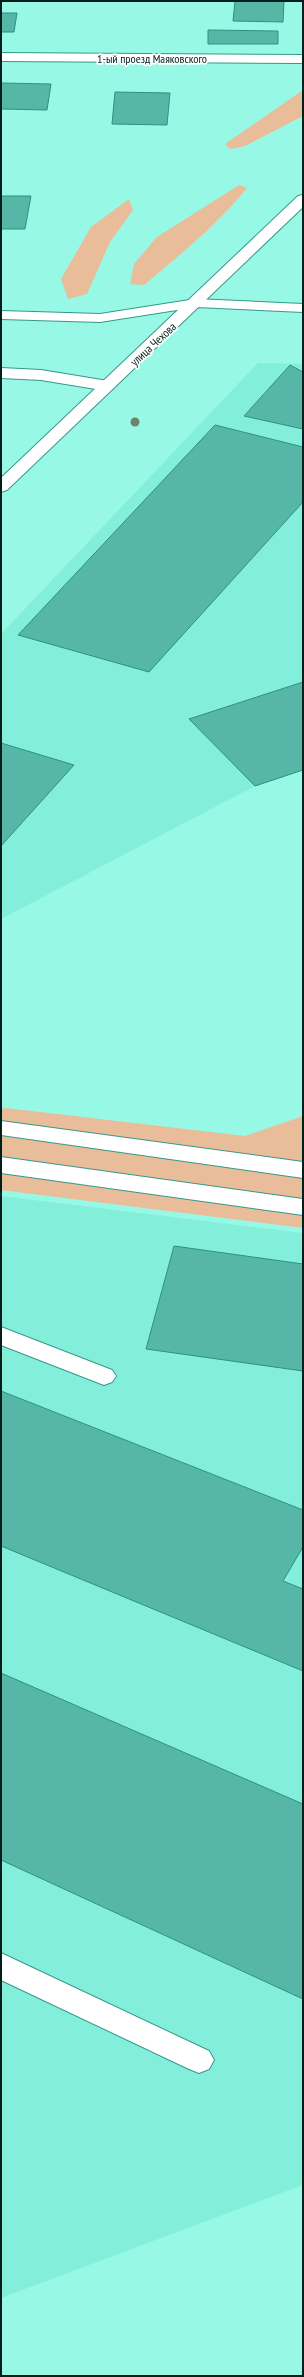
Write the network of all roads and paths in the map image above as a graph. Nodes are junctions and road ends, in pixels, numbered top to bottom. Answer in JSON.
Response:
{"nodes":[{"id":1,"x":1,"y":56,"type":"edge"},
{"id":2,"x":303,"y":59,"type":"edge"},
{"id":3,"x":303,"y":199,"type":"edge"},
{"id":4,"x":196,"y":303,"type":"junction"},
{"id":5,"x":303,"y":308,"type":"edge"},
{"id":6,"x":1,"y":315,"type":"edge"},
{"id":7,"x":1,"y":373,"type":"edge"},
{"id":8,"x":108,"y":386,"type":"junction"},
{"id":9,"x":1,"y":487,"type":"edge"},
{"id":10,"x":1,"y":1128,"type":"edge"},
{"id":11,"x":1,"y":1165,"type":"edge"},
{"id":12,"x":303,"y":1170,"type":"edge"},
{"id":13,"x":303,"y":1207,"type":"edge"},
{"id":14,"x":1,"y":1336,"type":"edge"},
{"id":15,"x":104,"y":1376,"type":"dead end"},
{"id":16,"x":1,"y":1966,"type":"edge"},
{"id":17,"x":199,"y":2060,"type":"dead end"}],
"edges":[{"from":1,"to":2,"type":"street","name":"1-ый проезд Маяковского"},
{"from":3,"to":4,"type":"street","name":"улица Чехова"},
{"from":4,"to":5,"type":"street"},
{"from":4,"to":6,"type":"street"},
{"from":4,"to":8,"type":"street","name":"улица Чехова"},
{"from":7,"to":8,"type":"street"},
{"from":8,"to":9,"type":"street","name":"улица Чехова"},
{"from":10,"to":12,"type":"street"},
{"from":11,"to":13,"type":"street"},
{"from":14,"to":15,"type":"street"},
{"from":16,"to":17,"type":"street"}]}
